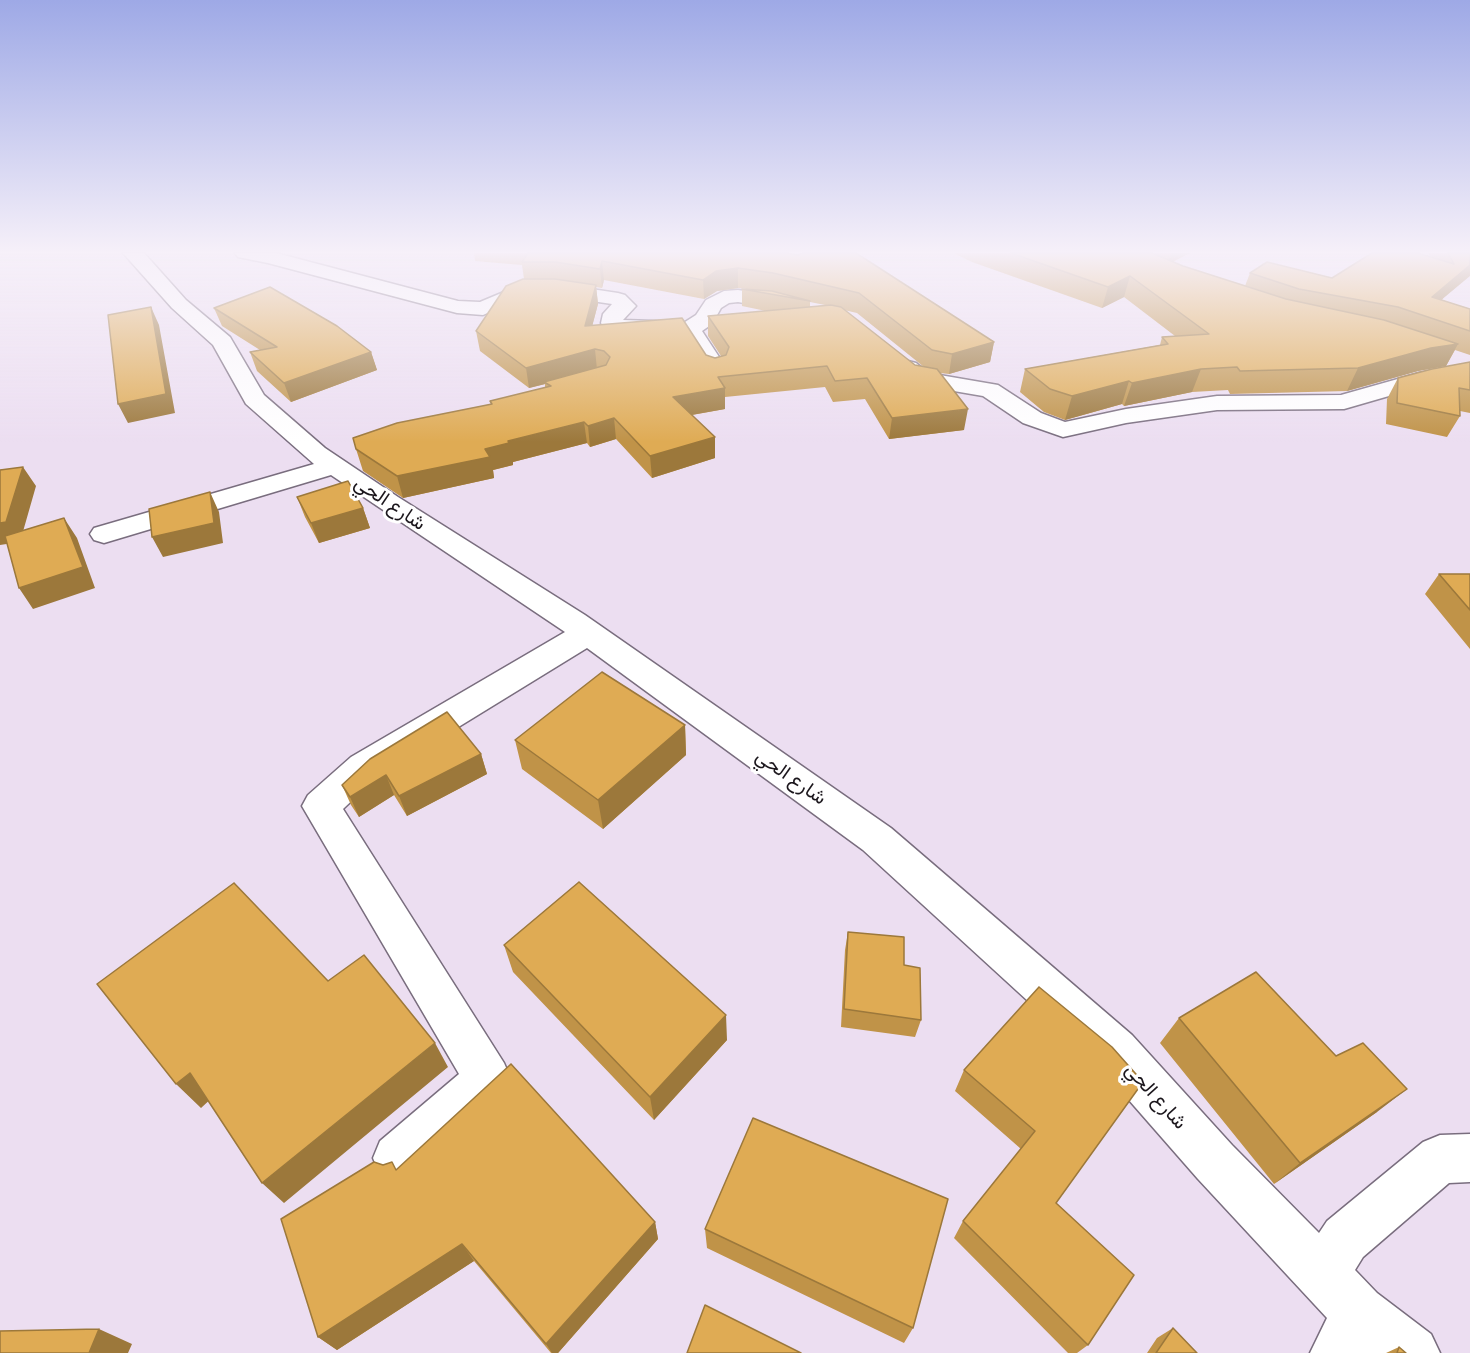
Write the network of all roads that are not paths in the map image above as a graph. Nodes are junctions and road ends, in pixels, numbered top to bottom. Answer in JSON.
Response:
{"nodes":[{"id":1,"x":193,"y":316,"type":"edge"},
{"id":2,"x":613,"y":316,"type":"edge"},
{"id":3,"x":706,"y":316,"type":"edge"},
{"id":4,"x":690,"y":329,"type":"junction"},
{"id":5,"x":889,"y":352,"type":"edge"},
{"id":6,"x":1447,"y":356,"type":"edge"},
{"id":7,"x":1470,"y":364,"type":"edge"},
{"id":8,"x":716,"y":369,"type":"edge"},
{"id":9,"x":1470,"y":371,"type":"edge"},
{"id":10,"x":340,"y":458,"type":"junction"},
{"id":11,"x":104,"y":534,"type":"dead end"},
{"id":12,"x":588,"y":633,"type":"junction"},
{"id":13,"x":397,"y":1158,"type":"dead end"},
{"id":14,"x":1470,"y":1158,"type":"edge"},
{"id":15,"x":1322,"y":1275,"type":"junction"},
{"id":16,"x":1348,"y":1333,"type":"edge"},
{"id":17,"x":1412,"y":1353,"type":"edge"}],
"edges":[{"from":1,"to":10,"type":"street","name":"شارع الحي"},
{"from":2,"to":4,"type":"street"},
{"from":3,"to":4,"type":"street"},
{"from":4,"to":8,"type":"street"},
{"from":5,"to":9,"type":"street"},
{"from":6,"to":7,"type":"street"},
{"from":10,"to":11,"type":"street"},
{"from":10,"to":12,"type":"street","name":"شارع الحي"},
{"from":12,"to":13,"type":"street"},
{"from":12,"to":15,"type":"street","name":"شارع الحي"},
{"from":14,"to":15,"type":"street"},
{"from":15,"to":16,"type":"street","name":"شارع الحي"},
{"from":16,"to":17,"type":"street","name":"شارع الحي"}]}
